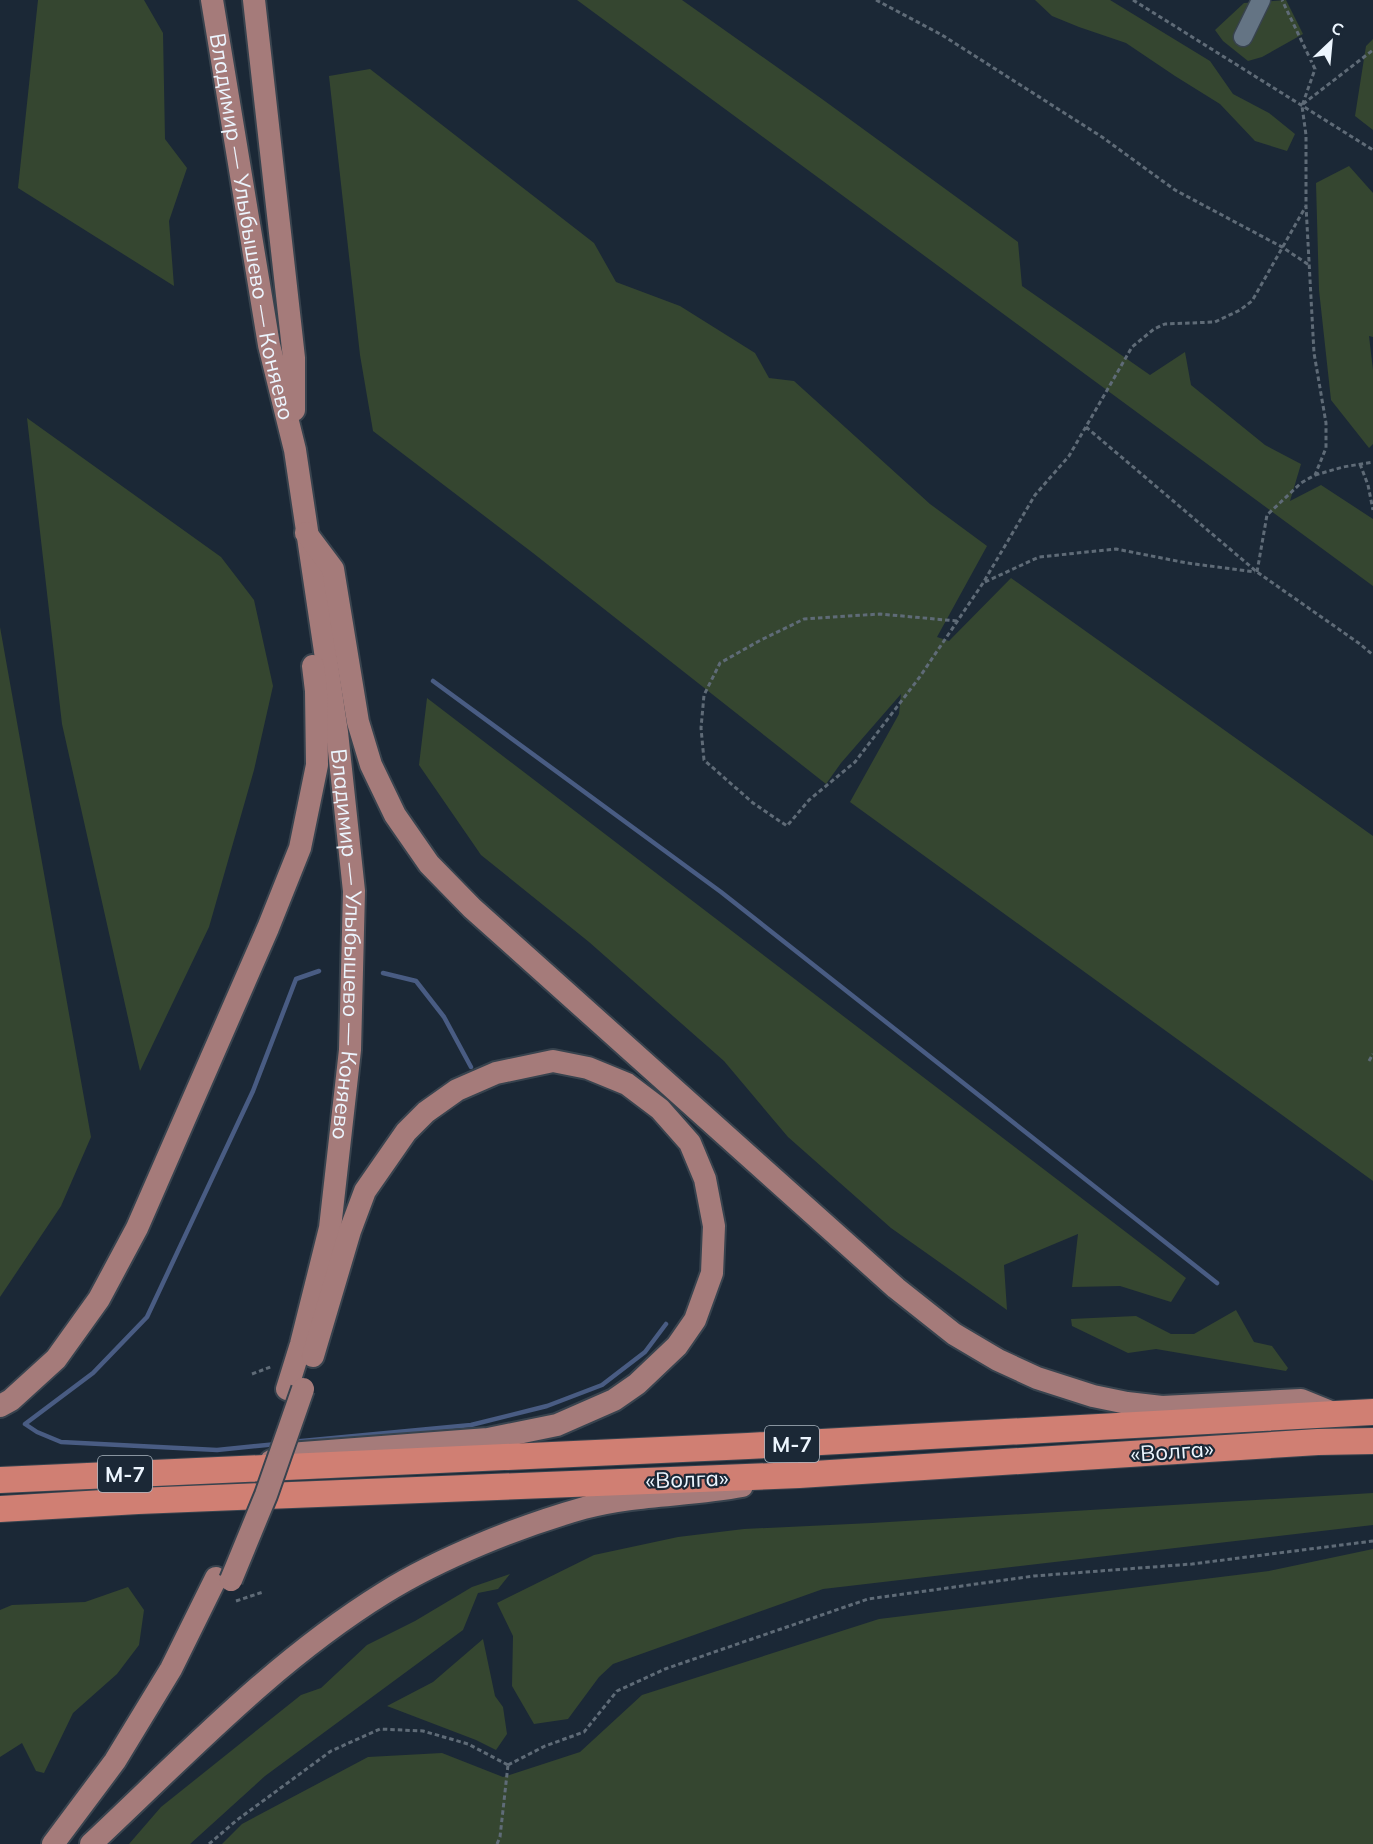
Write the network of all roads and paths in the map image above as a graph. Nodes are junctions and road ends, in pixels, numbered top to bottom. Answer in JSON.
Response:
{"nodes":[{"id":1,"x":212,"y":0,"type":"edge"},
{"id":2,"x":254,"y":0,"type":"edge"},
{"id":3,"x":876,"y":0,"type":"edge"},
{"id":4,"x":1132,"y":0,"type":"edge"},
{"id":5,"x":1261,"y":0,"type":"edge"},
{"id":6,"x":1282,"y":0,"type":"edge"},
{"id":7,"x":1243,"y":37,"type":"dead end"},
{"id":8,"x":1373,"y":50,"type":"edge"},
{"id":9,"x":1302,"y":105,"type":"junction"},
{"id":10,"x":1373,"y":150,"type":"edge"},
{"id":11,"x":1306,"y":206,"type":"junction"},
{"id":12,"x":1282,"y":248,"type":"junction"},
{"id":13,"x":1309,"y":265,"type":"junction"},
{"id":14,"x":1086,"y":427,"type":"junction"},
{"id":15,"x":295,"y":450,"type":"junction"},
{"id":16,"x":1373,"y":462,"type":"edge"},
{"id":17,"x":1360,"y":464,"type":"junction"},
{"id":18,"x":1315,"y":475,"type":"junction"},
{"id":19,"x":1373,"y":510,"type":"edge"},
{"id":20,"x":306,"y":532,"type":"junction"},
{"id":21,"x":1257,"y":572,"type":"junction"},
{"id":22,"x":983,"y":583,"type":"junction"},
{"id":23,"x":957,"y":621,"type":"junction"},
{"id":24,"x":1373,"y":656,"type":"edge"},
{"id":25,"x":1373,"y":1054,"type":"edge"},
{"id":26,"x":1369,"y":1061,"type":"dead end"},
{"id":27,"x":278,"y":1365,"type":"dead end"},
{"id":28,"x":252,"y":1374,"type":"dead end"},
{"id":29,"x":295,"y":1389,"type":"junction"},
{"id":30,"x":0,"y":1406,"type":"edge"},
{"id":31,"x":1373,"y":1412,"type":"edge"},
{"id":32,"x":1334,"y":1413,"type":"junction"},
{"id":33,"x":1373,"y":1441,"type":"edge"},
{"id":34,"x":251,"y":1468,"type":"junction"},
{"id":35,"x":799,"y":1475,"type":"junction"},
{"id":36,"x":0,"y":1480,"type":"edge"},
{"id":37,"x":0,"y":1509,"type":"edge"},
{"id":38,"x":1373,"y":1541,"type":"edge"},
{"id":39,"x":227,"y":1586,"type":"junction"},
{"id":40,"x":263,"y":1592,"type":"dead end"},
{"id":41,"x":508,"y":1765,"type":"junction"},
{"id":42,"x":53,"y":1844,"type":"edge"},
{"id":43,"x":71,"y":1844,"type":"edge"},
{"id":44,"x":91,"y":1844,"type":"edge"},
{"id":45,"x":209,"y":1844,"type":"edge"},
{"id":46,"x":497,"y":1844,"type":"edge"}],
"edges":[{"from":1,"to":15,"type":"main road","name":"Владимир — Улыбышево — Коняево"},
{"from":2,"to":15,"type":"main road","name":"Владимир — Улыбышево — Коняево"},
{"from":3,"to":12,"type":"path"},
{"from":4,"to":9,"type":"path"},
{"from":5,"to":7,"type":"street"},
{"from":6,"to":9,"type":"path"},
{"from":8,"to":9,"type":"path"},
{"from":9,"to":10,"type":"path"},
{"from":9,"to":11,"type":"path"},
{"from":11,"to":12,"type":"path"},
{"from":11,"to":13,"type":"path"},
{"from":12,"to":13,"type":"path"},
{"from":12,"to":14,"type":"path"},
{"from":13,"to":18,"type":"path"},
{"from":14,"to":21,"type":"path"},
{"from":14,"to":22,"type":"path"},
{"from":15,"to":20,"type":"main road","name":"Владимир — Улыбышево — Коняево"},
{"from":16,"to":17,"type":"path"},
{"from":17,"to":18,"type":"path"},
{"from":17,"to":19,"type":"path"},
{"from":18,"to":21,"type":"path"},
{"from":20,"to":29,"type":"main road","name":"Владимир — Улыбышево — Коняево"},
{"from":20,"to":30,"type":"main road"},
{"from":20,"to":32,"type":"main road"},
{"from":21,"to":22,"type":"path"},
{"from":21,"to":24,"type":"path"},
{"from":22,"to":23,"type":"path"},
{"from":23,"to":23,"type":"path"},
{"from":25,"to":26,"type":"path"},
{"from":27,"to":28,"type":"path"},
{"from":29,"to":34,"type":"main road"},
{"from":29,"to":39,"type":"main road","name":"Владимир — Улыбышево — Коняево"},
{"from":31,"to":32,"type":"highway","name":"«Волга»","number":"М-7"},
{"from":32,"to":34,"type":"highway","name":"«Волга»","number":"М-7"},
{"from":33,"to":35,"type":"highway","name":"«Волга»","number":"М-7"},
{"from":34,"to":36,"type":"highway","name":"«Волга»","number":"М-7"},
{"from":35,"to":37,"type":"highway","name":"«Волга»","number":"М-7"},
{"from":35,"to":44,"type":"main road"},
{"from":38,"to":41,"type":"path"},
{"from":39,"to":40,"type":"path"},
{"from":39,"to":42,"type":"main road","name":"Владимир — Улыбышево — Коняево"},
{"from":39,"to":43,"type":"main road"},
{"from":41,"to":45,"type":"path"},
{"from":41,"to":46,"type":"path"}]}
